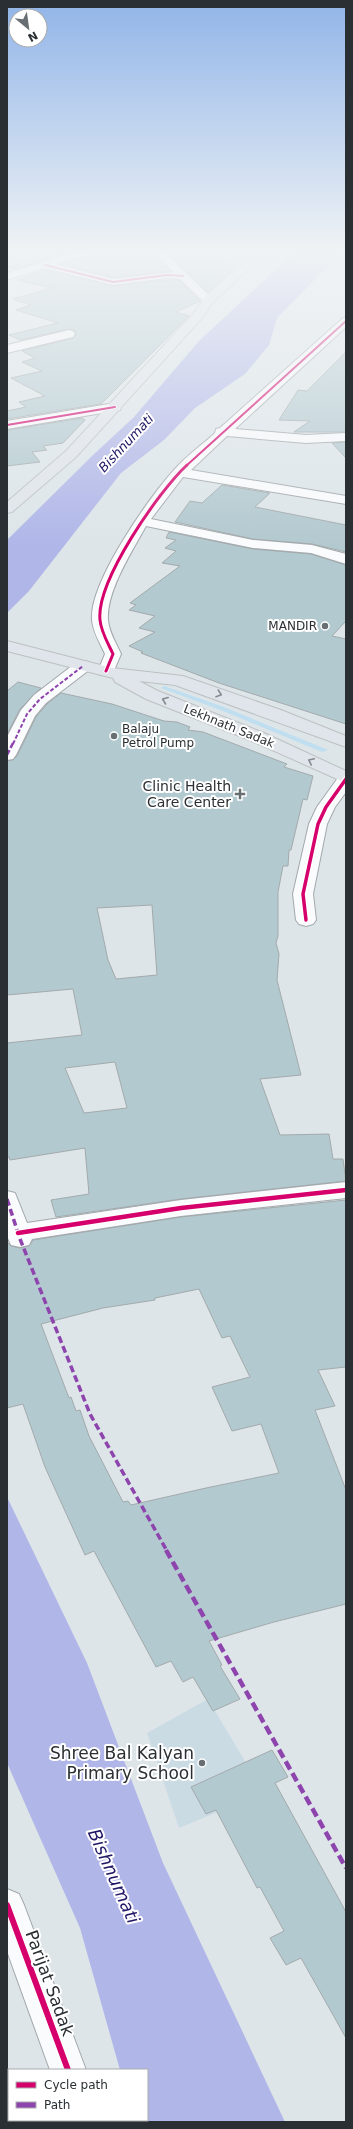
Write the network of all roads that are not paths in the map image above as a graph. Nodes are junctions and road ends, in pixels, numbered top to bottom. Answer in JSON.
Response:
{"nodes":[{"id":1,"x":169,"y":348,"type":"edge"},
{"id":2,"x":316,"y":348,"type":"edge"},
{"id":3,"x":115,"y":407,"type":"junction"},
{"id":4,"x":7,"y":425,"type":"edge"},
{"id":5,"x":221,"y":432,"type":"junction"},
{"id":6,"x":346,"y":437,"type":"edge"},
{"id":7,"x":180,"y":472,"type":"junction"},
{"id":8,"x":346,"y":500,"type":"edge"},
{"id":9,"x":7,"y":509,"type":"edge"},
{"id":10,"x":142,"y":521,"type":"junction"},
{"id":11,"x":346,"y":559,"type":"edge"},
{"id":12,"x":7,"y":646,"type":"edge"},
{"id":13,"x":83,"y":666,"type":"junction"},
{"id":14,"x":109,"y":672,"type":"junction"},
{"id":15,"x":346,"y":742,"type":"edge"},
{"id":16,"x":7,"y":755,"type":"edge"},
{"id":17,"x":346,"y":778,"type":"edge"},
{"id":18,"x":306,"y":920,"type":"dead end"},
{"id":19,"x":346,"y":1190,"type":"edge"},
{"id":20,"x":7,"y":1199,"type":"edge"},
{"id":21,"x":7,"y":1905,"type":"edge"},
{"id":22,"x":68,"y":2069,"type":"edge"}],
"edges":[{"from":1,"to":3,"type":"main road"},
{"from":2,"to":5,"type":"street"},
{"from":3,"to":4,"type":"street"},
{"from":3,"to":9,"type":"main road"},
{"from":5,"to":6,"type":"street"},
{"from":5,"to":7,"type":"street"},
{"from":7,"to":8,"type":"street"},
{"from":7,"to":10,"type":"street"},
{"from":10,"to":11,"type":"street"},
{"from":10,"to":14,"type":"street"},
{"from":12,"to":13,"type":"main road","name":"Lekhnath Sadak"},
{"from":13,"to":14,"type":"main road","name":"Lekhnath Sadak"},
{"from":13,"to":16,"type":"street"},
{"from":14,"to":15,"type":"main road","name":"Lekhnath Sadak","one_way":true},
{"from":17,"to":14,"type":"main road","name":"Lekhnath Sadak","one_way":true},
{"from":17,"to":18,"type":"street"},
{"from":19,"to":20,"type":"street"},
{"from":21,"to":22,"type":"street","name":"Parijat Sadak"}]}
